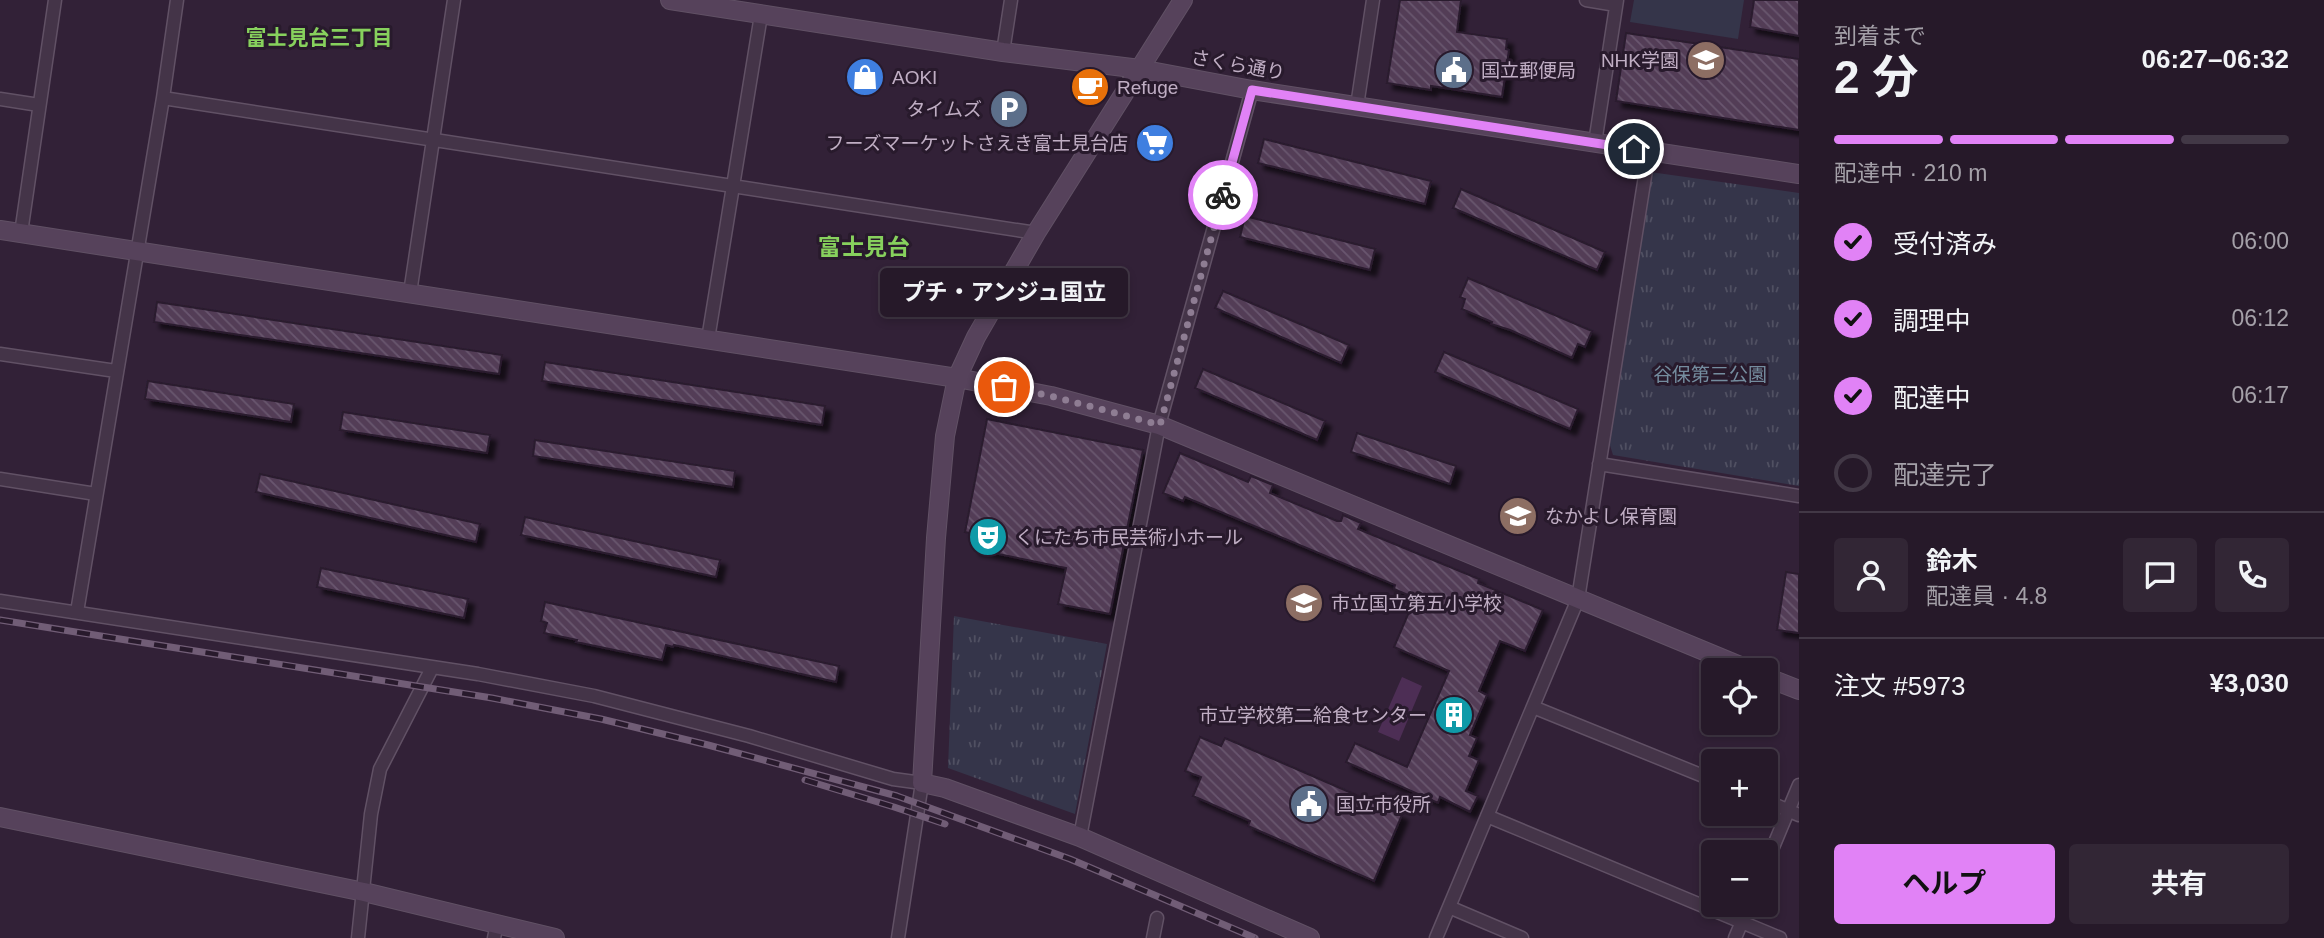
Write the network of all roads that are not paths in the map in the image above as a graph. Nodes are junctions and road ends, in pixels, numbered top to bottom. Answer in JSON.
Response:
{"nodes":[{"id":1,"x":55,"y":0,"type":"edge"},
{"id":2,"x":177,"y":0,"type":"edge"},
{"id":3,"x":454,"y":0,"type":"edge"},
{"id":4,"x":670,"y":0,"type":"edge"},
{"id":5,"x":1011,"y":0,"type":"edge"},
{"id":6,"x":1183,"y":0,"type":"edge"},
{"id":7,"x":1373,"y":0,"type":"edge"},
{"id":8,"x":1586,"y":0,"type":"edge"},
{"id":9,"x":1617,"y":2,"type":"edge"},
{"id":10,"x":725,"y":4,"type":"edge"},
{"id":11,"x":761,"y":15,"type":"junction"},
{"id":12,"x":1003,"y":52,"type":"junction"},
{"id":13,"x":1140,"y":69,"type":"junction"},
{"id":14,"x":1252,"y":90,"type":"junction"},
{"id":15,"x":163,"y":98,"type":"junction"},
{"id":16,"x":0,"y":99,"type":"edge"},
{"id":17,"x":39,"y":105,"type":"junction"},
{"id":18,"x":1357,"y":106,"type":"junction"},
{"id":19,"x":434,"y":139,"type":"junction"},
{"id":20,"x":1595,"y":143,"type":"junction"},
{"id":21,"x":1649,"y":151,"type":"junction"},
{"id":22,"x":1799,"y":174,"type":"edge"},
{"id":23,"x":732,"y":186,"type":"junction"},
{"id":24,"x":0,"y":230,"type":"edge"},
{"id":25,"x":21,"y":233,"type":"junction"},
{"id":26,"x":1036,"y":233,"type":"junction"},
{"id":27,"x":138,"y":251,"type":"junction"},
{"id":28,"x":410,"y":293,"type":"junction"},
{"id":29,"x":708,"y":340,"type":"junction"},
{"id":30,"x":0,"y":354,"type":"edge"},
{"id":31,"x":116,"y":371,"type":"junction"},
{"id":32,"x":957,"y":378,"type":"junction"},
{"id":33,"x":1160,"y":425,"type":"junction"},
{"id":34,"x":1599,"y":464,"type":"junction"},
{"id":35,"x":0,"y":479,"type":"edge"},
{"id":36,"x":96,"y":494,"type":"junction"},
{"id":37,"x":1799,"y":496,"type":"edge"},
{"id":38,"x":1578,"y":599,"type":"junction"},
{"id":39,"x":0,"y":601,"type":"edge"},
{"id":40,"x":77,"y":612,"type":"junction"},
{"id":41,"x":1721,"y":658,"type":"edge"},
{"id":42,"x":432,"y":668,"type":"junction"},
{"id":43,"x":1778,"y":682,"type":"edge"},
{"id":44,"x":1799,"y":690,"type":"edge"},
{"id":45,"x":1532,"y":707,"type":"junction"},
{"id":46,"x":1701,"y":775,"type":"edge"},
{"id":47,"x":922,"y":783,"type":"junction"},
{"id":48,"x":1799,"y":785,"type":"edge"},
{"id":49,"x":1794,"y":813,"type":"edge"},
{"id":50,"x":1487,"y":816,"type":"junction"},
{"id":51,"x":0,"y":817,"type":"edge"},
{"id":52,"x":1080,"y":837,"type":"junction"},
{"id":53,"x":1778,"y":842,"type":"edge"},
{"id":54,"x":364,"y":892,"type":"junction"},
{"id":55,"x":1449,"y":907,"type":"junction"},
{"id":56,"x":1744,"y":917,"type":"edge"},
{"id":57,"x":1157,"y":918,"type":"dead end"},
{"id":58,"x":1742,"y":922,"type":"junction"},
{"id":59,"x":496,"y":931,"type":"edge"},
{"id":60,"x":358,"y":938,"type":"edge"},
{"id":61,"x":555,"y":938,"type":"edge"},
{"id":62,"x":898,"y":938,"type":"edge"},
{"id":63,"x":1153,"y":938,"type":"edge"},
{"id":64,"x":1310,"y":938,"type":"edge"},
{"id":65,"x":1436,"y":938,"type":"edge"},
{"id":66,"x":1522,"y":938,"type":"edge"},
{"id":67,"x":1735,"y":938,"type":"edge"},
{"id":68,"x":1780,"y":938,"type":"edge"}],
"edges":[{"from":1,"to":17,"type":"street"},
{"from":2,"to":15,"type":"street"},
{"from":3,"to":19,"type":"street"},
{"from":4,"to":10,"type":"street","name":"さくら通り"},
{"from":5,"to":12,"type":"street"},
{"from":6,"to":13,"type":"street"},
{"from":7,"to":18,"type":"street"},
{"from":8,"to":9,"type":"street"},
{"from":9,"to":20,"type":"street"},
{"from":10,"to":11,"type":"street","name":"さくら通り"},
{"from":11,"to":12,"type":"street","name":"さくら通り"},
{"from":11,"to":23,"type":"street"},
{"from":12,"to":13,"type":"street","name":"さくら通り"},
{"from":13,"to":14,"type":"street","name":"さくら通り"},
{"from":13,"to":26,"type":"street"},
{"from":14,"to":18,"type":"street","name":"さくら通り"},
{"from":14,"to":33,"type":"street"},
{"from":15,"to":19,"type":"street"},
{"from":15,"to":27,"type":"street"},
{"from":16,"to":17,"type":"street"},
{"from":17,"to":25,"type":"street"},
{"from":18,"to":20,"type":"street","name":"さくら通り"},
{"from":19,"to":23,"type":"street"},
{"from":19,"to":28,"type":"street"},
{"from":20,"to":21,"type":"street","name":"さくら通り"},
{"from":21,"to":22,"type":"street","name":"さくら通り"},
{"from":21,"to":34,"type":"street"},
{"from":23,"to":26,"type":"street"},
{"from":23,"to":29,"type":"street"},
{"from":24,"to":25,"type":"street"},
{"from":25,"to":27,"type":"street"},
{"from":26,"to":32,"type":"street"},
{"from":27,"to":28,"type":"street"},
{"from":27,"to":31,"type":"street"},
{"from":28,"to":29,"type":"street"},
{"from":29,"to":32,"type":"street"},
{"from":30,"to":31,"type":"street"},
{"from":31,"to":36,"type":"street"},
{"from":32,"to":33,"type":"street"},
{"from":32,"to":47,"type":"street"},
{"from":33,"to":38,"type":"street"},
{"from":33,"to":52,"type":"street"},
{"from":34,"to":37,"type":"street"},
{"from":34,"to":38,"type":"street"},
{"from":35,"to":36,"type":"street"},
{"from":36,"to":40,"type":"street"},
{"from":38,"to":41,"type":"street"},
{"from":38,"to":45,"type":"street"},
{"from":39,"to":40,"type":"street"},
{"from":40,"to":42,"type":"street"},
{"from":42,"to":47,"type":"street"},
{"from":42,"to":54,"type":"street"},
{"from":43,"to":44,"type":"street"},
{"from":45,"to":46,"type":"street"},
{"from":45,"to":50,"type":"street"},
{"from":47,"to":52,"type":"street"},
{"from":47,"to":62,"type":"street"},
{"from":48,"to":49,"type":"street"},
{"from":49,"to":53,"type":"street"},
{"from":50,"to":55,"type":"street"},
{"from":50,"to":58,"type":"street"},
{"from":51,"to":54,"type":"street"},
{"from":52,"to":64,"type":"street"},
{"from":54,"to":59,"type":"street"},
{"from":54,"to":60,"type":"street"},
{"from":55,"to":65,"type":"street"},
{"from":55,"to":66,"type":"street"},
{"from":56,"to":58,"type":"street"},
{"from":57,"to":63,"type":"street"},
{"from":58,"to":67,"type":"street"},
{"from":58,"to":68,"type":"street"},
{"from":59,"to":61,"type":"street"}]}
